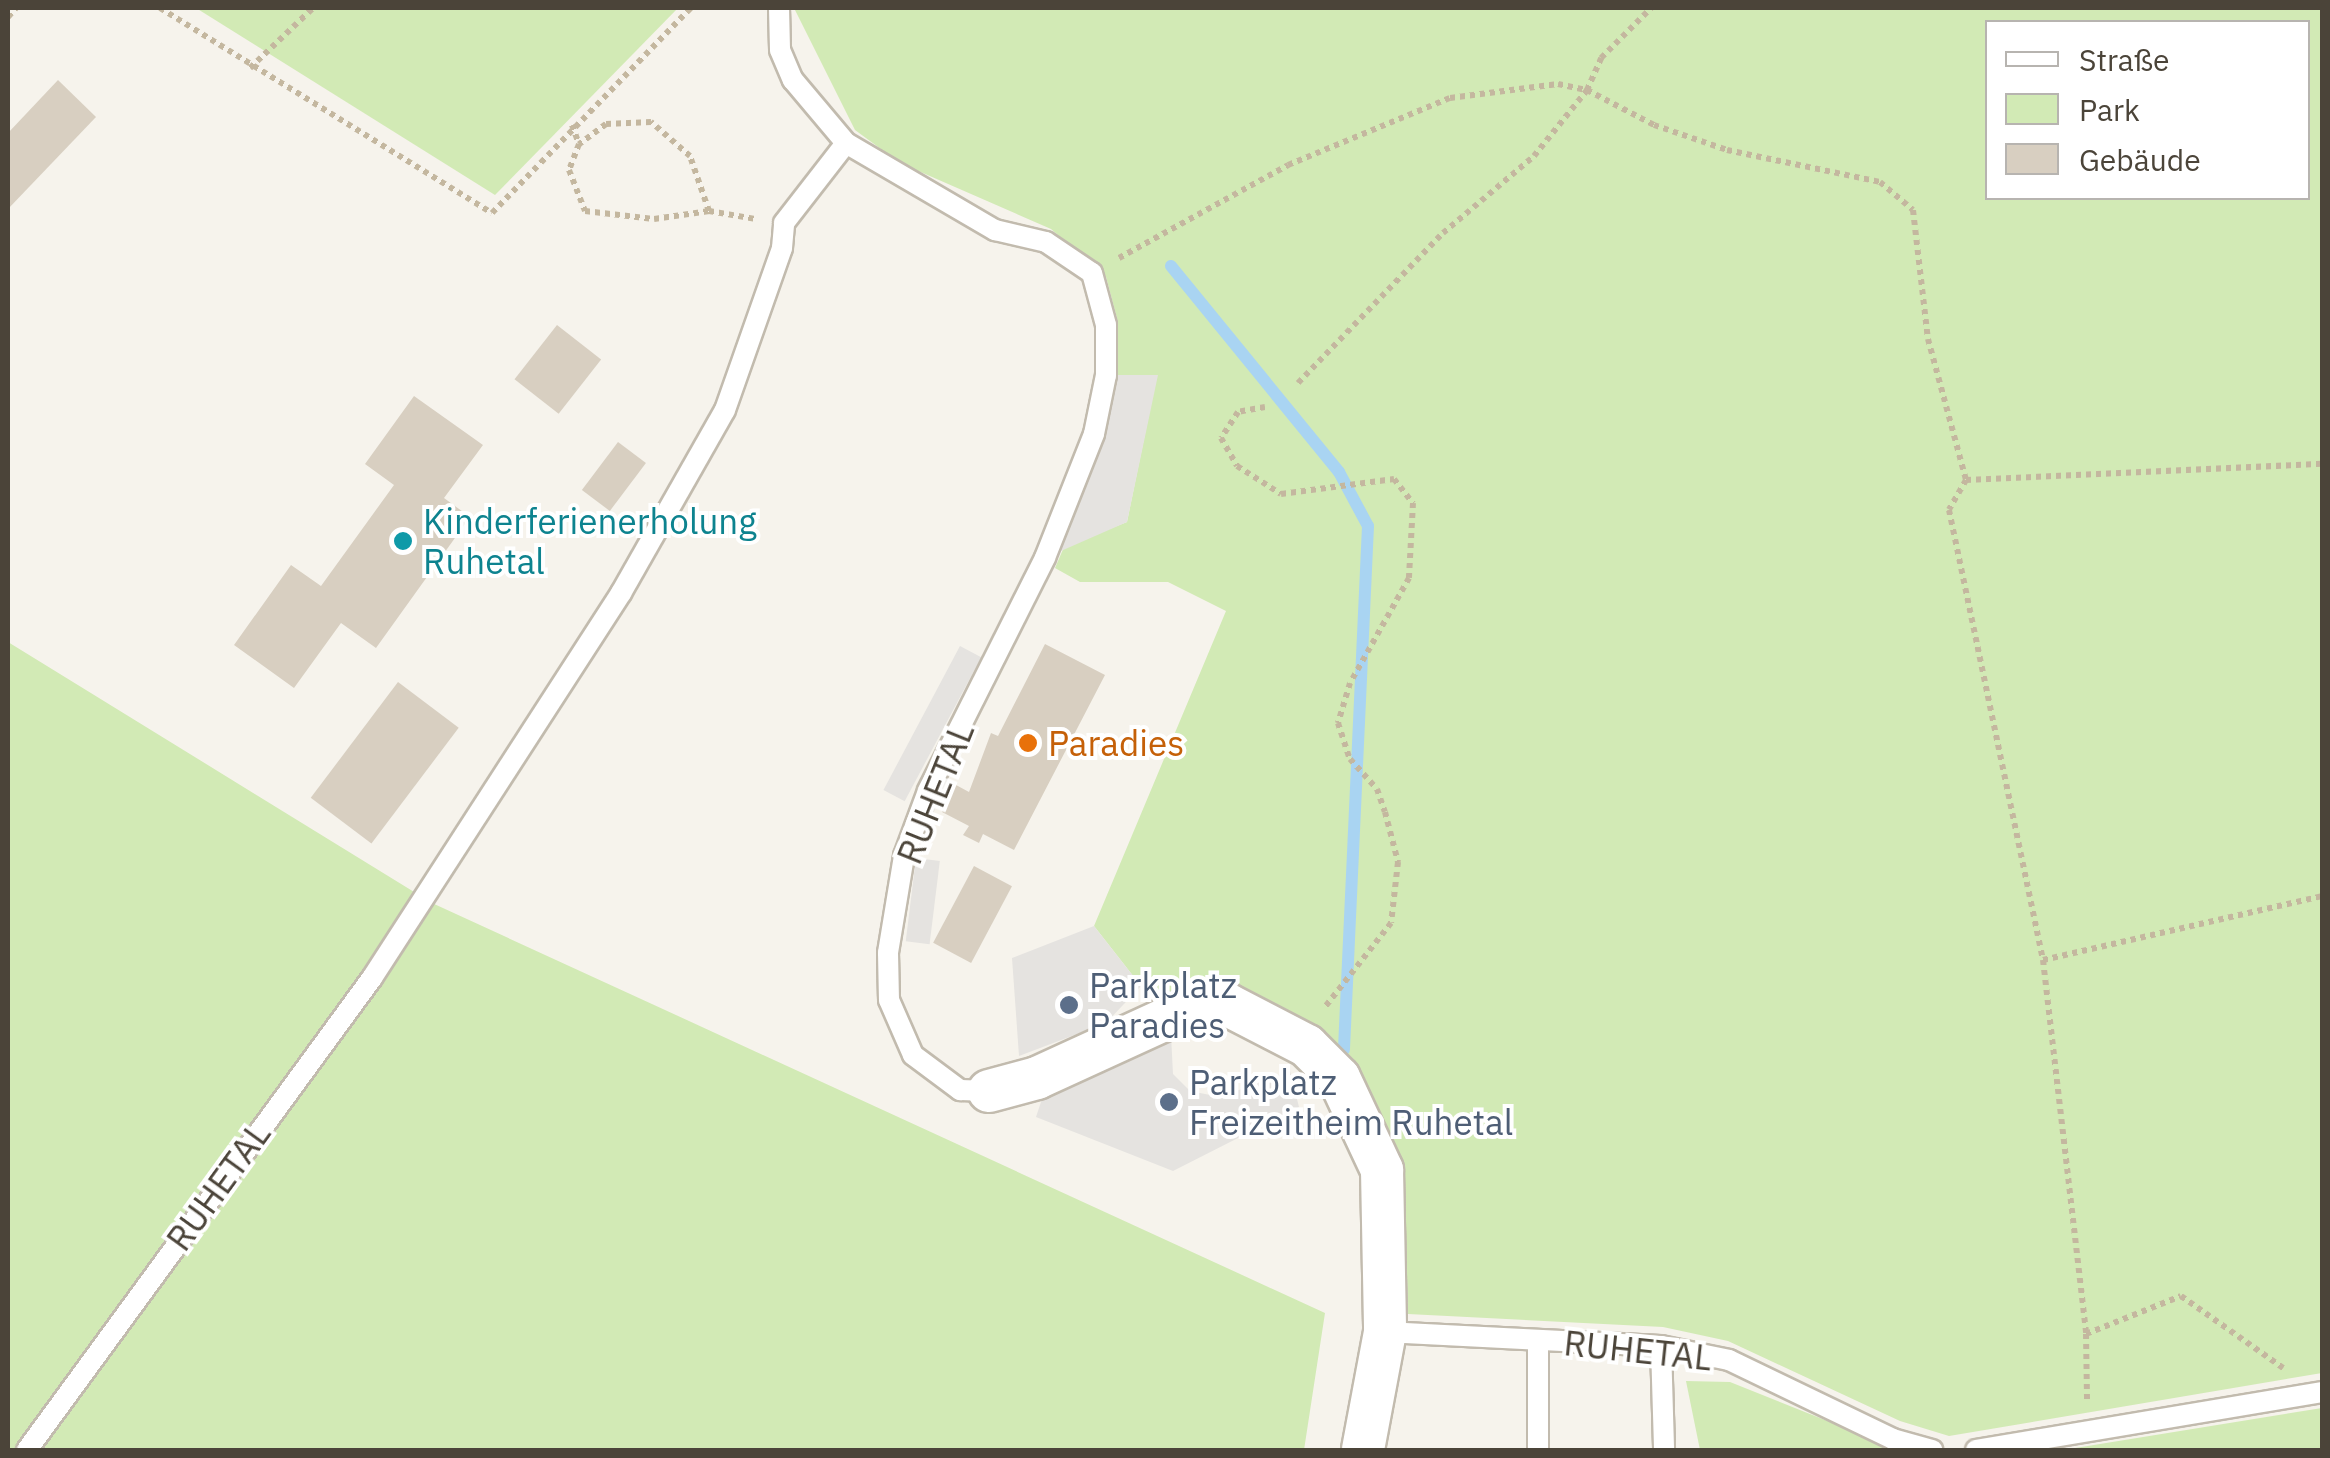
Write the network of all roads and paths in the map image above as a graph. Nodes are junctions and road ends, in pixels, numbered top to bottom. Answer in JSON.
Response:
{"nodes":[{"id":1,"x":160,"y":8,"type":"edge"},
{"id":2,"x":313,"y":8,"type":"edge"},
{"id":3,"x":691,"y":8,"type":"edge"},
{"id":4,"x":779,"y":8,"type":"edge"},
{"id":5,"x":1650,"y":8,"type":"edge"},
{"id":6,"x":250,"y":68,"type":"junction"},
{"id":7,"x":1588,"y":90,"type":"junction"},
{"id":8,"x":572,"y":125,"type":"junction"},
{"id":9,"x":846,"y":142,"type":"junction"},
{"id":10,"x":579,"y":144,"type":"junction"},
{"id":11,"x":709,"y":211,"type":"junction"},
{"id":12,"x":784,"y":223,"type":"junction"},
{"id":13,"x":1092,"y":273,"type":"junction"},
{"id":14,"x":1298,"y":384,"type":"dead end"},
{"id":15,"x":1266,"y":407,"type":"dead end"},
{"id":16,"x":2322,"y":464,"type":"edge"},
{"id":17,"x":1966,"y":480,"type":"junction"},
{"id":18,"x":2322,"y":896,"type":"edge"},
{"id":19,"x":2043,"y":960,"type":"junction"},
{"id":20,"x":1306,"y":1046,"type":"junction"},
{"id":21,"x":989,"y":1091,"type":"joint"},
{"id":22,"x":1385,"y":1332,"type":"junction"},
{"id":23,"x":2086,"y":1334,"type":"junction"},
{"id":24,"x":1538,"y":1340,"type":"junction"},
{"id":25,"x":1660,"y":1346,"type":"junction"},
{"id":26,"x":2320,"y":1392,"type":"edge"},
{"id":27,"x":2087,"y":1432,"type":"junction"},
{"id":28,"x":27,"y":1450,"type":"edge"},
{"id":29,"x":1363,"y":1450,"type":"edge"},
{"id":30,"x":1538,"y":1450,"type":"edge"},
{"id":31,"x":1664,"y":1450,"type":"edge"},
{"id":32,"x":1932,"y":1450,"type":"edge"},
{"id":33,"x":1976,"y":1450,"type":"edge"}],
"edges":[{"from":1,"to":6,"type":"path"},
{"from":2,"to":6,"type":"path"},
{"from":3,"to":8,"type":"path"},
{"from":4,"to":9,"type":"lane"},
{"from":5,"to":7,"type":"path"},
{"from":6,"to":8,"type":"path"},
{"from":7,"to":13,"type":"path"},
{"from":7,"to":14,"type":"path"},
{"from":7,"to":17,"type":"path"},
{"from":8,"to":10,"type":"path"},
{"from":9,"to":12,"type":"lane","name":"RUHETAL"},
{"from":9,"to":13,"type":"lane"},
{"from":10,"to":11,"type":"path"},
{"from":10,"to":11,"type":"path"},
{"from":11,"to":12,"type":"path"},
{"from":12,"to":28,"type":"lane","name":"RUHETAL"},
{"from":13,"to":21,"type":"lane","name":"RUHETAL"},
{"from":15,"to":20,"type":"path"},
{"from":16,"to":17,"type":"path"},
{"from":17,"to":19,"type":"path"},
{"from":18,"to":19,"type":"path"},
{"from":19,"to":23,"type":"path"},
{"from":20,"to":21,"type":"street","name":"RUHETAL"},
{"from":20,"to":22,"type":"street","name":"RUHETAL"},
{"from":22,"to":24,"type":"lane","name":"RUHETAL"},
{"from":22,"to":29,"type":"street","name":"RUHETAL"},
{"from":23,"to":26,"type":"path"},
{"from":23,"to":27,"type":"path"},
{"from":24,"to":25,"type":"lane","name":"RUHETAL"},
{"from":24,"to":30,"type":"lane"},
{"from":25,"to":31,"type":"lane"},
{"from":25,"to":32,"type":"lane","name":"RUHETAL"},
{"from":26,"to":27,"type":"lane"},
{"from":27,"to":33,"type":"lane"}]}
